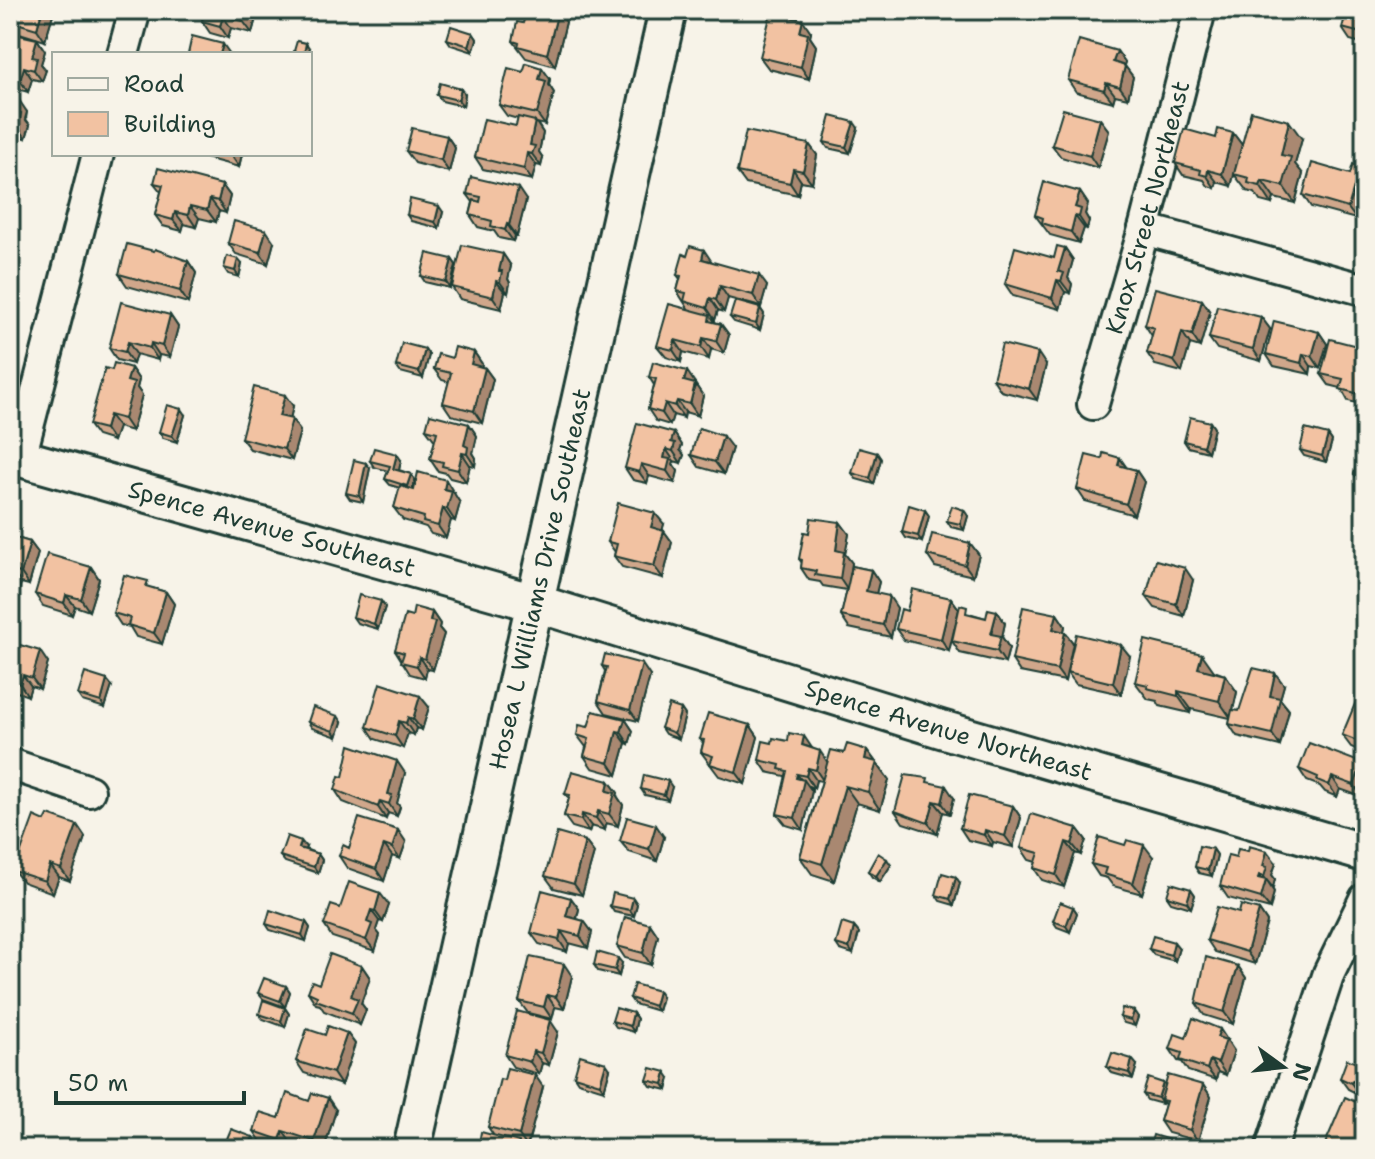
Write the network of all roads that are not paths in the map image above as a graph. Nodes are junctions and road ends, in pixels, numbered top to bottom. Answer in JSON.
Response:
{"nodes":[{"id":1,"x":135,"y":10,"type":"edge"},
{"id":2,"x":668,"y":10,"type":"edge"},
{"id":3,"x":1200,"y":10,"type":"edge"},
{"id":4,"x":124,"y":52,"type":"edge"},
{"id":5,"x":97,"y":156,"type":"edge"},
{"id":6,"x":1144,"y":229,"type":"junction"},
{"id":7,"x":1365,"y":290,"type":"edge"},
{"id":8,"x":1093,"y":404,"type":"dead end"},
{"id":9,"x":15,"y":457,"type":"edge"},
{"id":10,"x":535,"y":603,"type":"junction"},
{"id":11,"x":10,"y":764,"type":"edge"},
{"id":12,"x":89,"y":791,"type":"dead end"},
{"id":13,"x":1365,"y":853,"type":"edge"},
{"id":14,"x":1365,"y":899,"type":"edge"},
{"id":15,"x":412,"y":1149,"type":"edge"},
{"id":16,"x":1271,"y":1149,"type":"edge"}],
"edges":[{"from":1,"to":4,"type":"street"},
{"from":2,"to":10,"type":"street","name":"Hosea L Williams Drive Southeast"},
{"from":3,"to":6,"type":"street","name":"Knox Street Northeast"},
{"from":5,"to":9,"type":"street"},
{"from":6,"to":7,"type":"street"},
{"from":6,"to":8,"type":"street","name":"Knox Street Northeast"},
{"from":9,"to":10,"type":"street","name":"Spence Avenue Southeast"},
{"from":10,"to":13,"type":"street","name":"Spence Avenue Northeast"},
{"from":10,"to":15,"type":"street","name":"Hosea L Williams Drive Southeast"},
{"from":11,"to":12,"type":"street"},
{"from":14,"to":16,"type":"street"}]}
